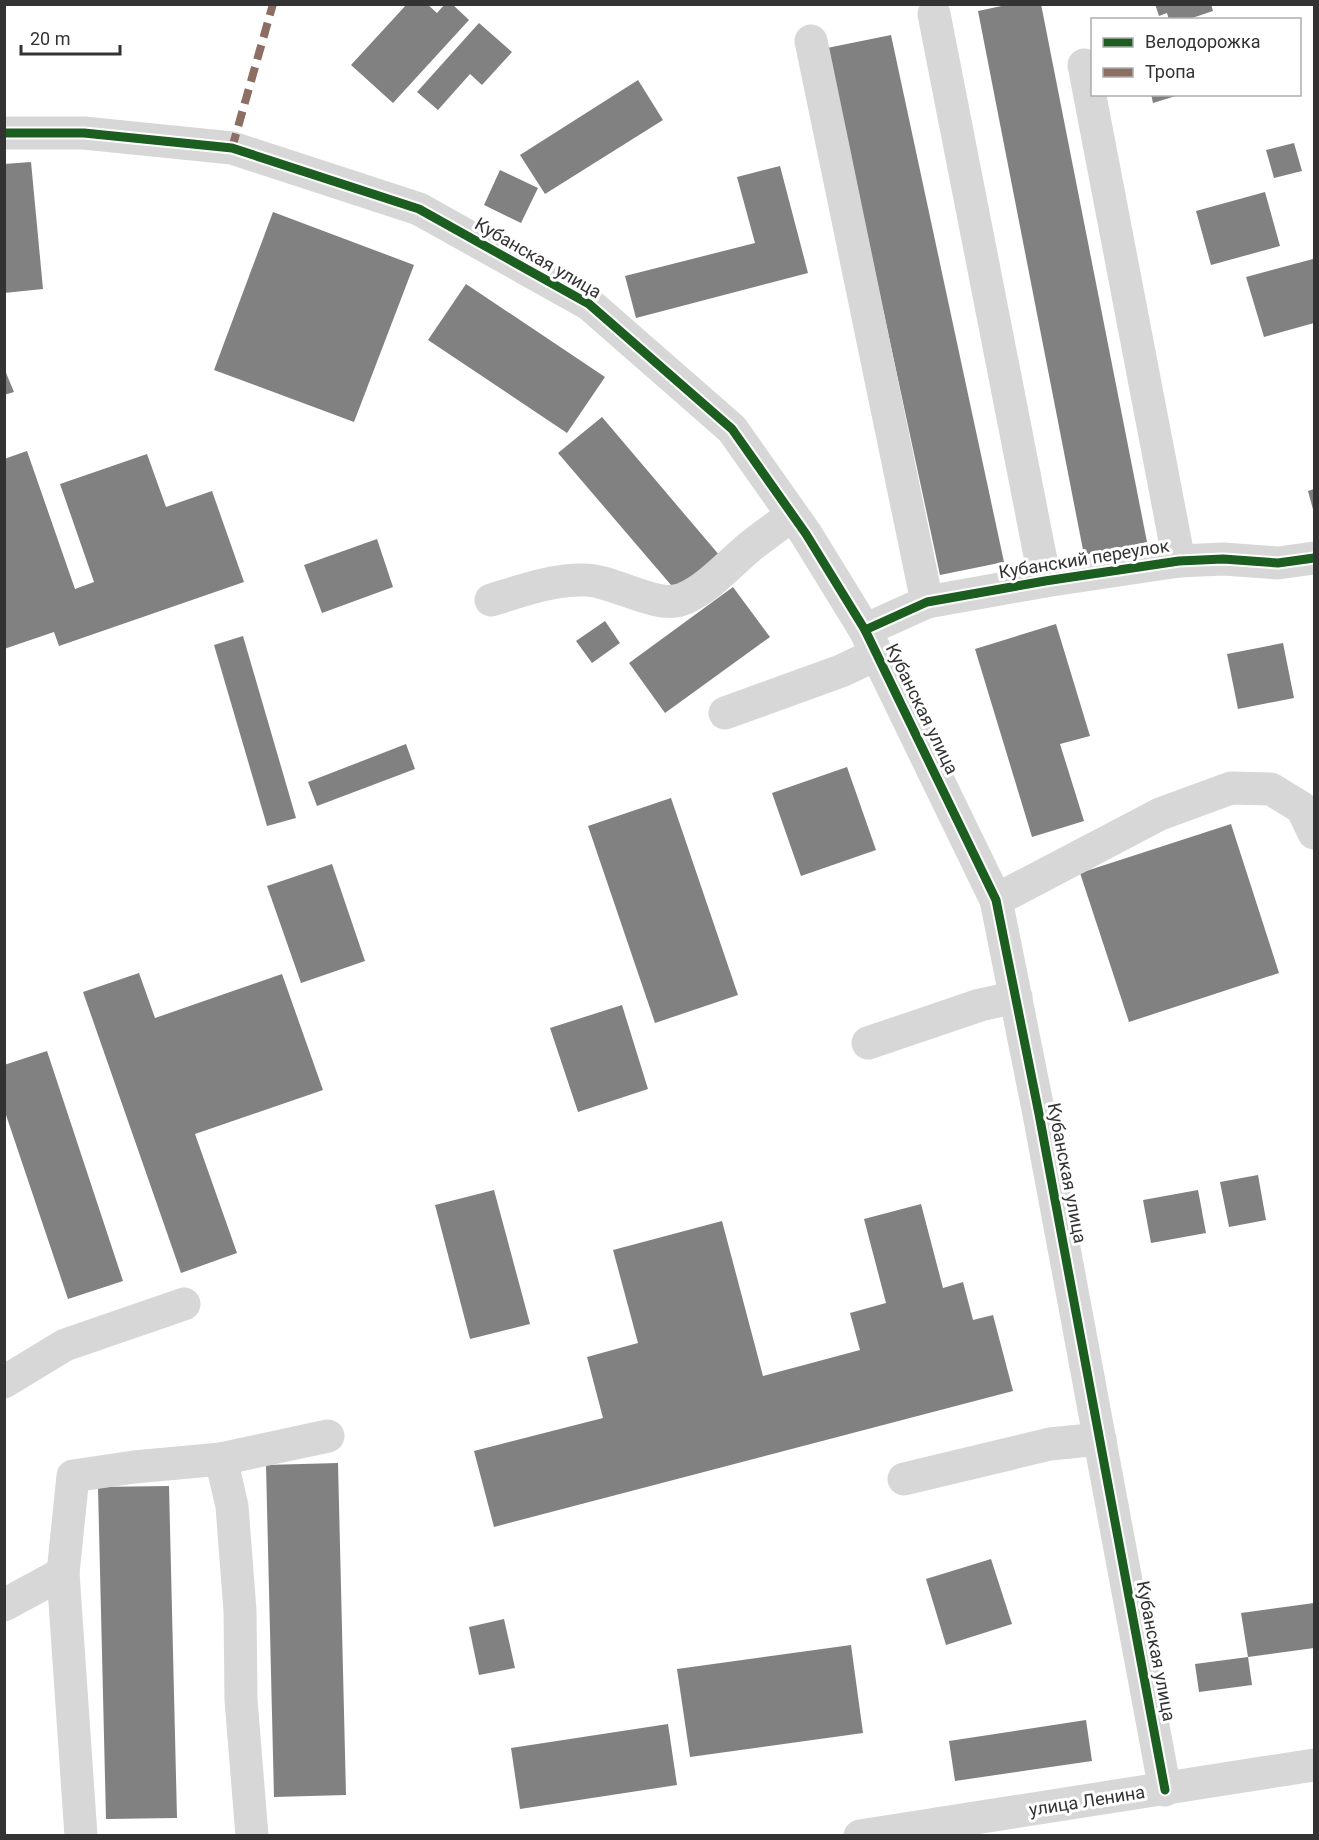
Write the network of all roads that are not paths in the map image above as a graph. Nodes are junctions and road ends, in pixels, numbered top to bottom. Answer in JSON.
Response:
{"nodes":[{"id":1,"x":934,"y":14,"type":"dead end"},
{"id":2,"x":811,"y":41,"type":"dead end"},
{"id":3,"x":1084,"y":65,"type":"dead end"},
{"id":4,"x":4,"y":134,"type":"edge"},
{"id":5,"x":792,"y":515,"type":"junction"},
{"id":6,"x":1314,"y":558,"type":"edge"},
{"id":7,"x":1179,"y":561,"type":"junction"},
{"id":8,"x":1045,"y":581,"type":"junction"},
{"id":9,"x":491,"y":600,"type":"dead end"},
{"id":10,"x":927,"y":602,"type":"junction"},
{"id":11,"x":871,"y":642,"type":"junction"},
{"id":12,"x":725,"y":713,"type":"dead end"},
{"id":13,"x":1314,"y":833,"type":"edge"},
{"id":14,"x":996,"y":900,"type":"junction"},
{"id":15,"x":1016,"y":997,"type":"junction"},
{"id":16,"x":868,"y":1043,"type":"dead end"},
{"id":17,"x":184,"y":1304,"type":"dead end"},
{"id":18,"x":4,"y":1382,"type":"edge"},
{"id":19,"x":328,"y":1436,"type":"dead end"},
{"id":20,"x":1100,"y":1439,"type":"junction"},
{"id":21,"x":221,"y":1459,"type":"junction"},
{"id":22,"x":904,"y":1479,"type":"dead end"},
{"id":23,"x":63,"y":1573,"type":"junction"},
{"id":24,"x":4,"y":1605,"type":"edge"},
{"id":25,"x":1314,"y":1766,"type":"edge"},
{"id":26,"x":1166,"y":1790,"type":"junction"},
{"id":27,"x":81,"y":1836,"type":"edge"},
{"id":28,"x":252,"y":1836,"type":"edge"},
{"id":29,"x":860,"y":1836,"type":"edge"}],
"edges":[{"from":1,"to":8,"type":"street"},
{"from":2,"to":10,"type":"street"},
{"from":3,"to":7,"type":"street"},
{"from":4,"to":5,"type":"street","name":"Кубанская улица"},
{"from":5,"to":9,"type":"street"},
{"from":5,"to":11,"type":"street","name":"Кубанская улица"},
{"from":6,"to":7,"type":"street","name":"Кубанский переулок"},
{"from":7,"to":8,"type":"street","name":"Кубанский переулок"},
{"from":8,"to":10,"type":"street","name":"Кубанский переулок"},
{"from":10,"to":11,"type":"street","name":"Кубанский переулок"},
{"from":11,"to":12,"type":"street","name":"Кубанский переулок"},
{"from":11,"to":14,"type":"street","name":"Кубанская улица"},
{"from":13,"to":14,"type":"street"},
{"from":14,"to":15,"type":"street","name":"Кубанская улица"},
{"from":15,"to":16,"type":"street"},
{"from":15,"to":20,"type":"street","name":"Кубанская улица"},
{"from":17,"to":18,"type":"street"},
{"from":19,"to":21,"type":"street"},
{"from":20,"to":22,"type":"street"},
{"from":20,"to":26,"type":"street","name":"Кубанская улица"},
{"from":21,"to":23,"type":"street"},
{"from":21,"to":28,"type":"street"},
{"from":23,"to":24,"type":"street"},
{"from":23,"to":27,"type":"street"},
{"from":25,"to":26,"type":"street","name":"улица Ленина"},
{"from":26,"to":29,"type":"street","name":"улица Ленина"}]}
